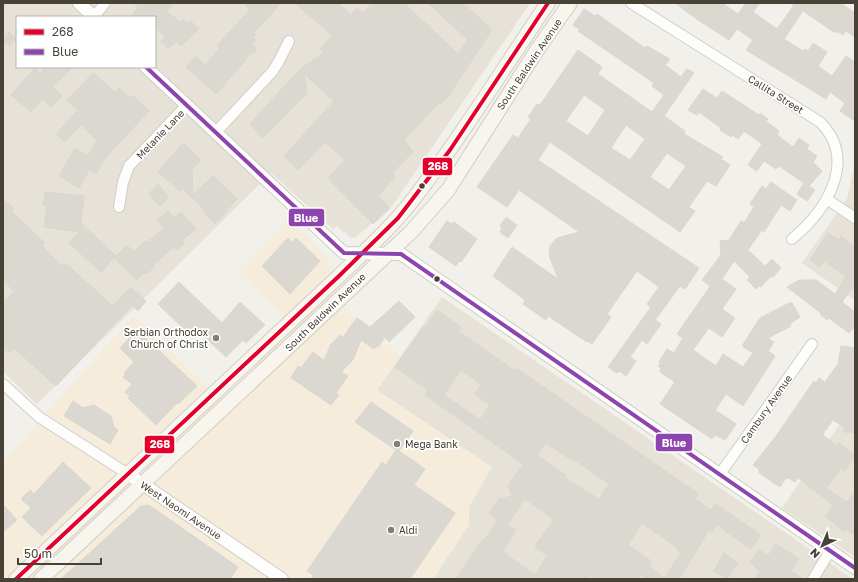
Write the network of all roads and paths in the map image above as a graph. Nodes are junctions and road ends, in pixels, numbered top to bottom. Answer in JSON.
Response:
{"nodes":[{"id":1,"x":79,"y":3,"type":"edge"},
{"id":2,"x":105,"y":3,"type":"edge"},
{"id":3,"x":548,"y":3,"type":"edge"},
{"id":4,"x":630,"y":3,"type":"edge"},
{"id":5,"x":568,"y":6,"type":"edge"},
{"id":6,"x":93,"y":16,"type":"edge"},
{"id":7,"x":95,"y":16,"type":"edge"},
{"id":8,"x":289,"y":40,"type":"dead end"},
{"id":9,"x":147,"y":68,"type":"edge"},
{"id":10,"x":186,"y":106,"type":"junction"},
{"id":11,"x":215,"y":133,"type":"junction"},
{"id":12,"x":828,"y":200,"type":"junction"},
{"id":13,"x":119,"y":207,"type":"dead end"},
{"id":14,"x":855,"y":218,"type":"edge"},
{"id":15,"x":792,"y":239,"type":"dead end"},
{"id":16,"x":362,"y":254,"type":"junction"},
{"id":17,"x":386,"y":255,"type":"junction"},
{"id":18,"x":812,"y":344,"type":"dead end"},
{"id":19,"x":3,"y":384,"type":"edge"},
{"id":20,"x":128,"y":474,"type":"junction"},
{"id":21,"x":720,"y":474,"type":"junction"},
{"id":22,"x":144,"y":484,"type":"junction"},
{"id":23,"x":830,"y":551,"type":"junction"},
{"id":24,"x":855,"y":568,"type":"edge"},
{"id":25,"x":16,"y":579,"type":"edge"},
{"id":26,"x":41,"y":579,"type":"edge"},
{"id":27,"x":282,"y":579,"type":"edge"},
{"id":28,"x":813,"y":579,"type":"edge"}],
"edges":[{"from":1,"to":6,"type":"street"},
{"from":2,"to":7,"type":"street"},
{"from":3,"to":16,"type":"main road","name":"South Baldwin Avenue"},
{"from":4,"to":12,"type":"street","name":"Callita Street"},
{"from":5,"to":17,"type":"main road","name":"South Baldwin Avenue"},
{"from":8,"to":11,"type":"street"},
{"from":9,"to":10,"type":"street"},
{"from":10,"to":11,"type":"street"},
{"from":10,"to":13,"type":"street","name":"Melanie Lane"},
{"from":11,"to":16,"type":"street"},
{"from":12,"to":14,"type":"street"},
{"from":12,"to":15,"type":"street"},
{"from":16,"to":17,"type":"street"},
{"from":16,"to":20,"type":"main road","name":"South Baldwin Avenue"},
{"from":17,"to":21,"type":"street"},
{"from":17,"to":22,"type":"main road","name":"South Baldwin Avenue"},
{"from":18,"to":21,"type":"street","name":"Cambury Avenue"},
{"from":19,"to":20,"type":"street","name":"West Naomi Avenue"},
{"from":20,"to":22,"type":"street","name":"West Naomi Avenue"},
{"from":20,"to":25,"type":"main road","name":"South Baldwin Avenue"},
{"from":21,"to":23,"type":"street"},
{"from":22,"to":26,"type":"main road","name":"South Baldwin Avenue"},
{"from":22,"to":27,"type":"street","name":"West Naomi Avenue"},
{"from":23,"to":24,"type":"street"},
{"from":23,"to":28,"type":"street"}]}
